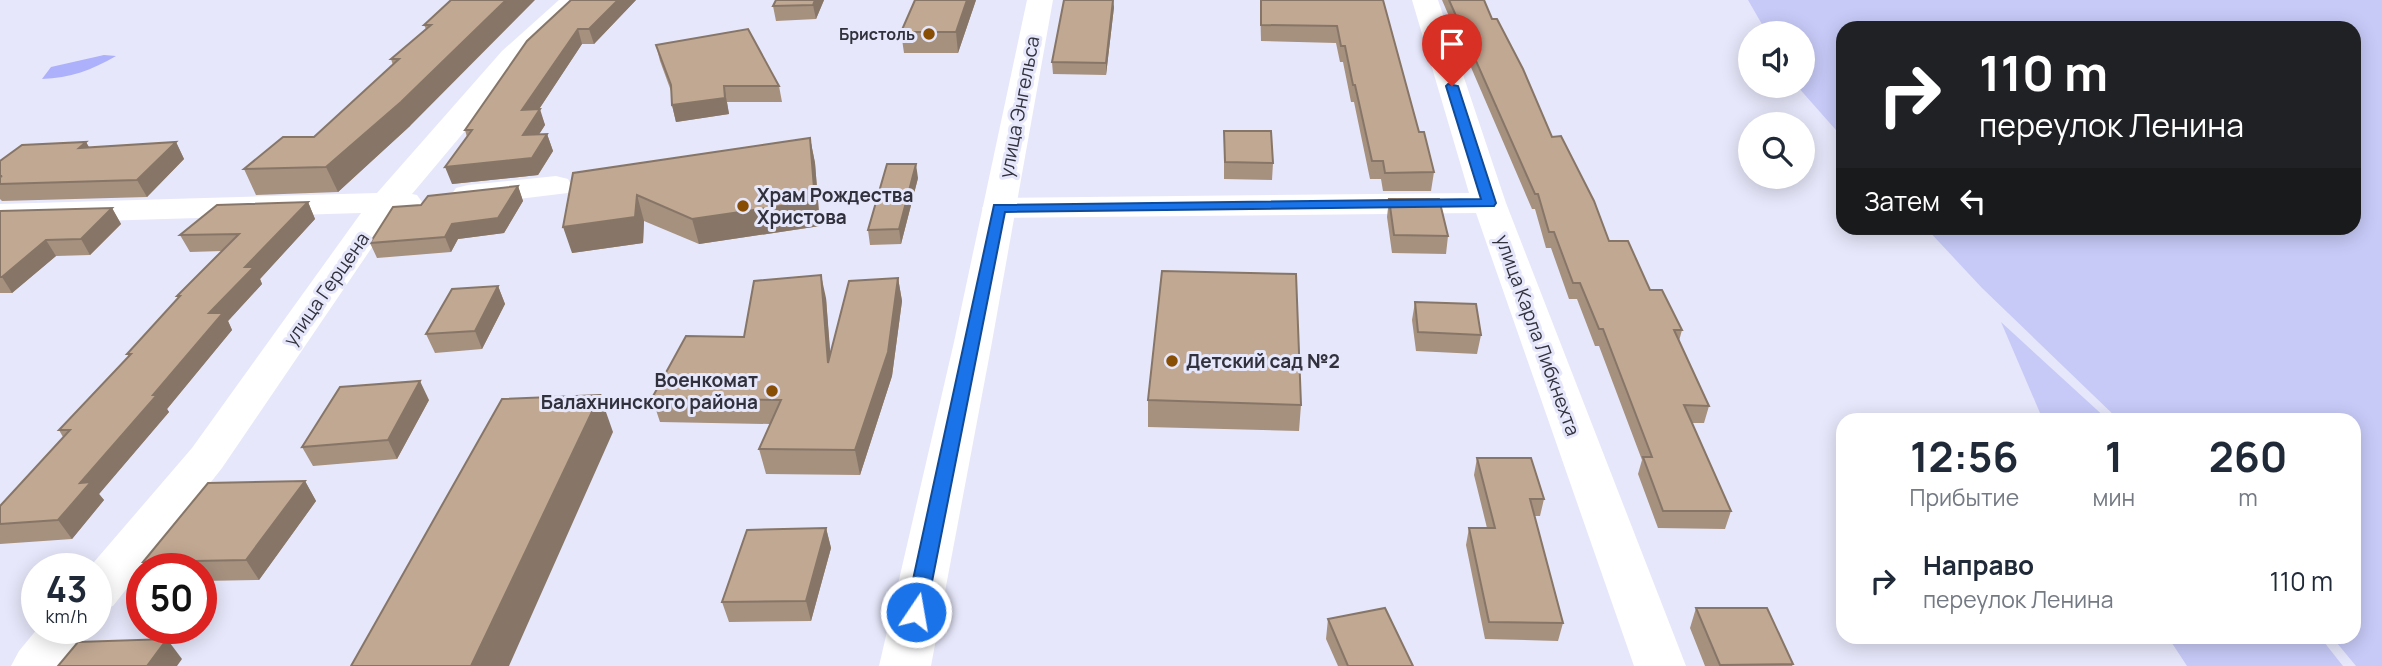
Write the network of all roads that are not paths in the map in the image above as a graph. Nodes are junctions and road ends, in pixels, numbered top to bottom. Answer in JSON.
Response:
{"nodes":[{"id":1,"x":574,"y":0,"type":"edge"},
{"id":2,"x":1040,"y":0,"type":"edge"},
{"id":3,"x":1425,"y":0,"type":"edge"},
{"id":4,"x":556,"y":186,"type":"dead end"},
{"id":5,"x":1489,"y":203,"type":"junction"},
{"id":6,"x":386,"y":204,"type":"junction"},
{"id":7,"x":999,"y":208,"type":"junction"},
{"id":8,"x":0,"y":214,"type":"edge"},
{"id":9,"x":112,"y":574,"type":"edge"},
{"id":10,"x":55,"y":644,"type":"edge"},
{"id":11,"x":37,"y":666,"type":"edge"},
{"id":12,"x":905,"y":666,"type":"edge"},
{"id":13,"x":1660,"y":666,"type":"edge"}],
"edges":[{"from":1,"to":6,"type":"street","name":"улица Герцена"},
{"from":2,"to":7,"type":"street","name":"улица Энгельса"},
{"from":3,"to":5,"type":"street","name":"улица Карла Либкнехта"},
{"from":4,"to":6,"type":"street"},
{"from":5,"to":7,"type":"street"},
{"from":5,"to":13,"type":"street","name":"улица Карла Либкнехта"},
{"from":6,"to":8,"type":"street"},
{"from":6,"to":9,"type":"street","name":"улица Герцена"},
{"from":7,"to":12,"type":"street","name":"улица Энгельса"},
{"from":10,"to":11,"type":"street"}]}
